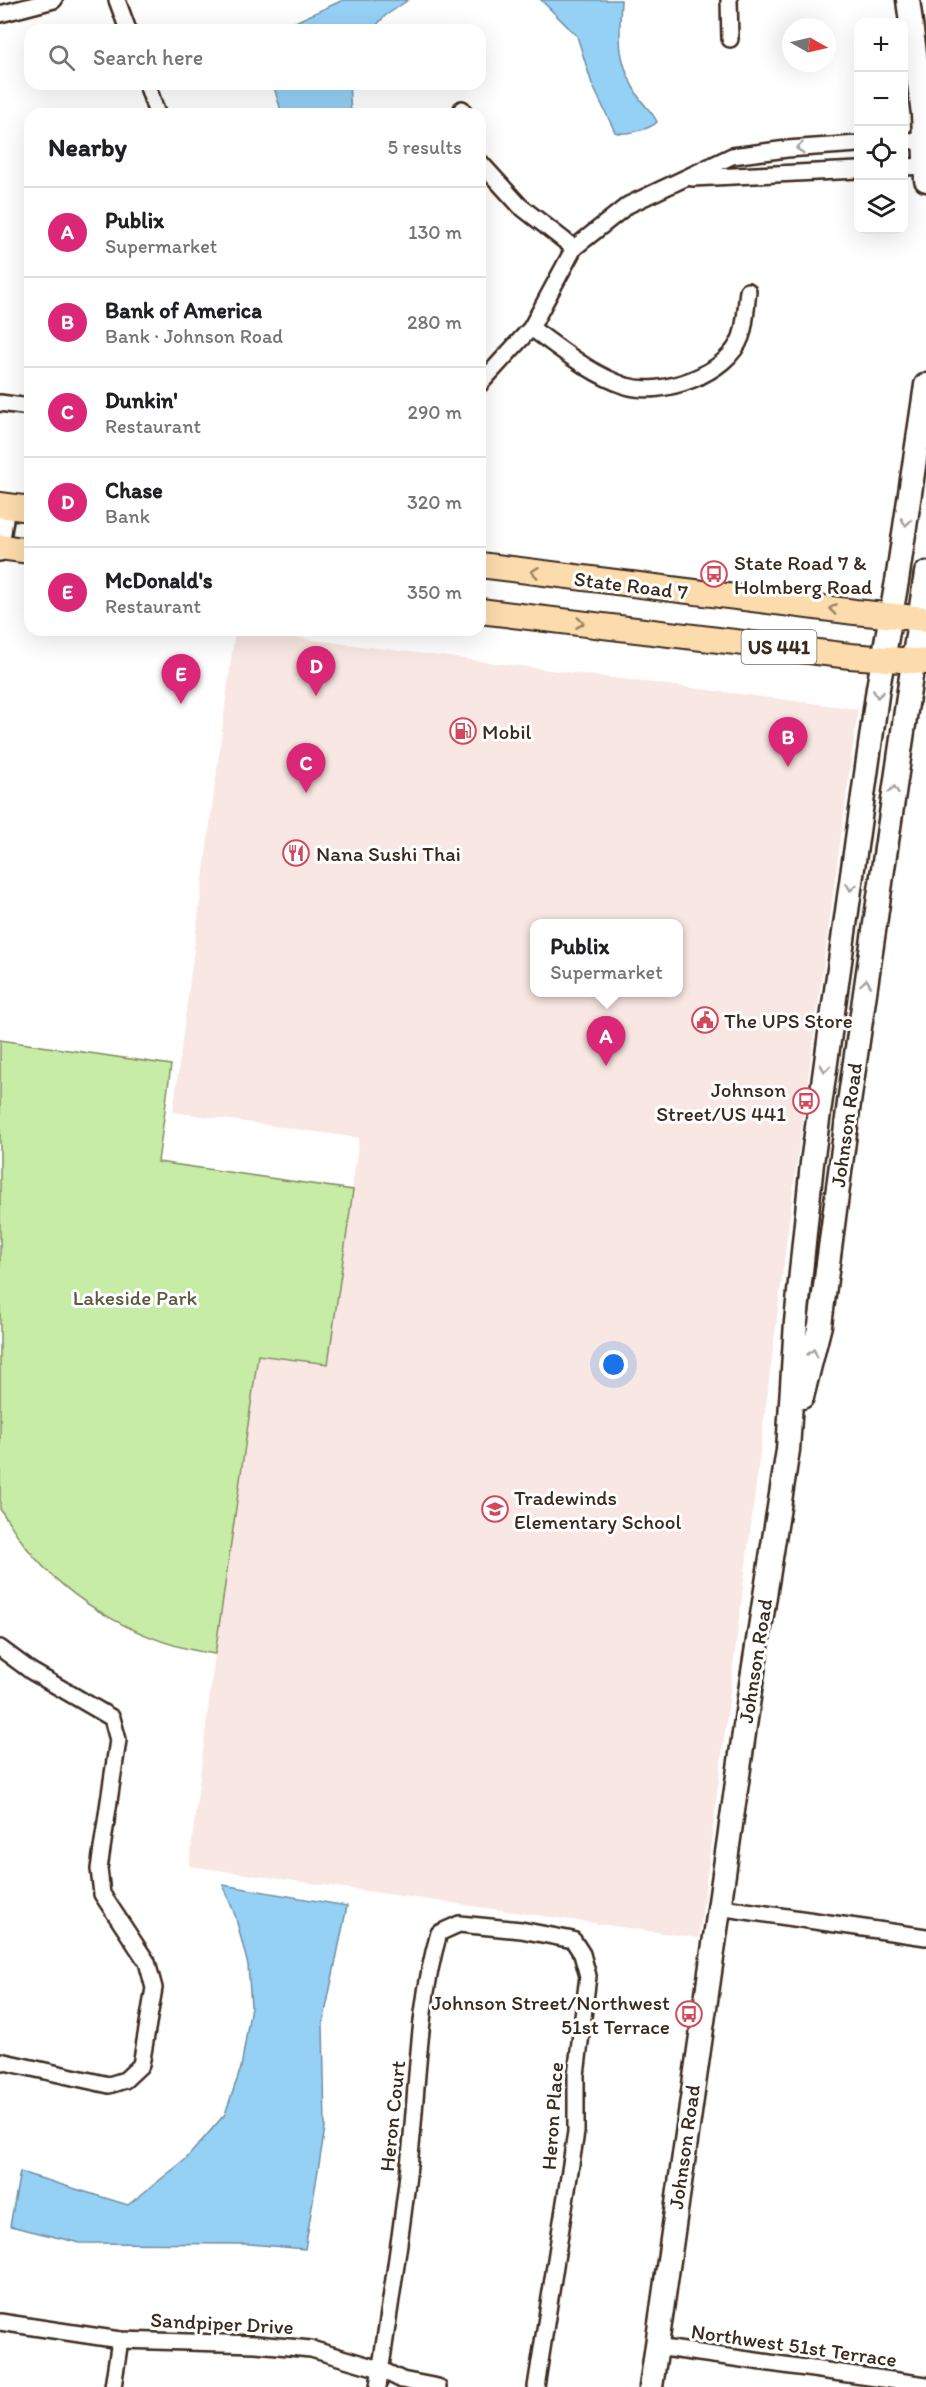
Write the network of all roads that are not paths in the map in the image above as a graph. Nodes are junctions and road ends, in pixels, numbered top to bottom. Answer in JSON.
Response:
{"nodes":[{"id":1,"x":54,"y":0,"type":"edge"},
{"id":2,"x":117,"y":0,"type":"edge"},
{"id":3,"x":729,"y":0,"type":"edge"},
{"id":4,"x":908,"y":0,"type":"edge"},
{"id":5,"x":0,"y":14,"type":"edge"},
{"id":6,"x":126,"y":24,"type":"edge"},
{"id":7,"x":730,"y":39,"type":"dead end"},
{"id":8,"x":149,"y":90,"type":"edge"},
{"id":9,"x":155,"y":108,"type":"edge"},
{"id":10,"x":918,"y":140,"type":"edge"},
{"id":11,"x":854,"y":144,"type":"edge"},
{"id":12,"x":926,"y":166,"type":"edge"},
{"id":13,"x":908,"y":167,"type":"edge"},
{"id":14,"x":486,"y":169,"type":"edge"},
{"id":15,"x":854,"y":170,"type":"edge"},
{"id":16,"x":686,"y":178,"type":"junction"},
{"id":17,"x":926,"y":180,"type":"edge"},
{"id":18,"x":574,"y":248,"type":"junction"},
{"id":19,"x":748,"y":291,"type":"dead end"},
{"id":20,"x":531,"y":328,"type":"junction"},
{"id":21,"x":486,"y":377,"type":"edge"},
{"id":22,"x":926,"y":385,"type":"edge"},
{"id":23,"x":0,"y":403,"type":"edge"},
{"id":24,"x":24,"y":406,"type":"edge"},
{"id":25,"x":12,"y":507,"type":"edge"},
{"id":26,"x":0,"y":550,"type":"edge"},
{"id":27,"x":24,"y":551,"type":"edge"},
{"id":28,"x":486,"y":567,"type":"edge"},
{"id":29,"x":926,"y":573,"type":"edge"},
{"id":30,"x":486,"y":612,"type":"edge"},
{"id":31,"x":891,"y":616,"type":"junction"},
{"id":32,"x":922,"y":618,"type":"edge"},
{"id":33,"x":884,"y":658,"type":"junction"},
{"id":34,"x":919,"y":662,"type":"edge"},
{"id":35,"x":808,"y":1204,"type":"junction"},
{"id":36,"x":820,"y":1325,"type":"junction"},
{"id":37,"x":788,"y":1450,"type":"junction"},
{"id":38,"x":0,"y":1648,"type":"edge"},
{"id":39,"x":718,"y":1907,"type":"junction"},
{"id":40,"x":520,"y":1930,"type":"joint"},
{"id":41,"x":926,"y":1937,"type":"edge"},
{"id":42,"x":0,"y":2061,"type":"edge"},
{"id":43,"x":0,"y":2322,"type":"edge"},
{"id":44,"x":120,"y":2340,"type":"junction"},
{"id":45,"x":656,"y":2347,"type":"junction"},
{"id":46,"x":380,"y":2369,"type":"junction"},
{"id":47,"x":926,"y":2385,"type":"edge"},
{"id":48,"x":113,"y":2387,"type":"edge"},
{"id":49,"x":378,"y":2387,"type":"edge"},
{"id":50,"x":438,"y":2387,"type":"edge"},
{"id":51,"x":536,"y":2387,"type":"edge"},
{"id":52,"x":651,"y":2387,"type":"edge"}],
"edges":[{"from":1,"to":5,"type":"street"},
{"from":2,"to":6,"type":"street"},
{"from":3,"to":7,"type":"street"},
{"from":4,"to":10,"type":"street"},
{"from":8,"to":9,"type":"street"},
{"from":10,"to":12,"type":"street"},
{"from":11,"to":16,"type":"street","one_way":true},
{"from":12,"to":13,"type":"street"},
{"from":12,"to":17,"type":"street"},
{"from":14,"to":18,"type":"street"},
{"from":15,"to":16,"type":"street"},
{"from":16,"to":18,"type":"street"},
{"from":18,"to":20,"type":"street"},
{"from":19,"to":20,"type":"street"},
{"from":20,"to":21,"type":"street"},
{"from":22,"to":31,"type":"street","name":"Johnson Road","one_way":true},
{"from":23,"to":24,"type":"street"},
{"from":25,"to":26,"type":"street"},
{"from":26,"to":27,"type":"main road"},
{"from":31,"to":28,"type":"main road","name":"State Road 7","number":"US 441","one_way":true},
{"from":29,"to":32,"type":"street","name":"Johnson Road"},
{"from":30,"to":33,"type":"main road","name":"State Road 7","number":"US 441","one_way":true},
{"from":31,"to":32,"type":"main road","name":"State Road 7","number":"US 441"},
{"from":31,"to":33,"type":"street","name":"Johnson Road"},
{"from":32,"to":34,"type":"street","name":"Johnson Road"},
{"from":33,"to":34,"type":"main road","name":"State Road 7","number":"US 441"},
{"from":33,"to":35,"type":"street","name":"Johnson Road","one_way":true},
{"from":36,"to":34,"type":"street","name":"Johnson Road","one_way":true},
{"from":35,"to":36,"type":"street"},
{"from":35,"to":37,"type":"street","name":"Johnson Road"},
{"from":37,"to":36,"type":"street","name":"Johnson Road","one_way":true},
{"from":37,"to":39,"type":"street","name":"Johnson Road"},
{"from":38,"to":42,"type":"street"},
{"from":39,"to":41,"type":"street"},
{"from":39,"to":45,"type":"street","name":"Johnson Road"},
{"from":40,"to":46,"type":"street","name":"Heron Court"},
{"from":40,"to":51,"type":"street","name":"Heron Place"},
{"from":43,"to":44,"type":"street","name":"Sandpiper Drive"},
{"from":44,"to":46,"type":"street","name":"Sandpiper Drive"},
{"from":44,"to":48,"type":"street"},
{"from":45,"to":47,"type":"street","name":"Northwest 51st Terrace"},
{"from":45,"to":52,"type":"street","name":"Johnson Road"},
{"from":46,"to":49,"type":"street","name":"Heron Court"},
{"from":46,"to":50,"type":"street","name":"Sandpiper Drive"}]}
